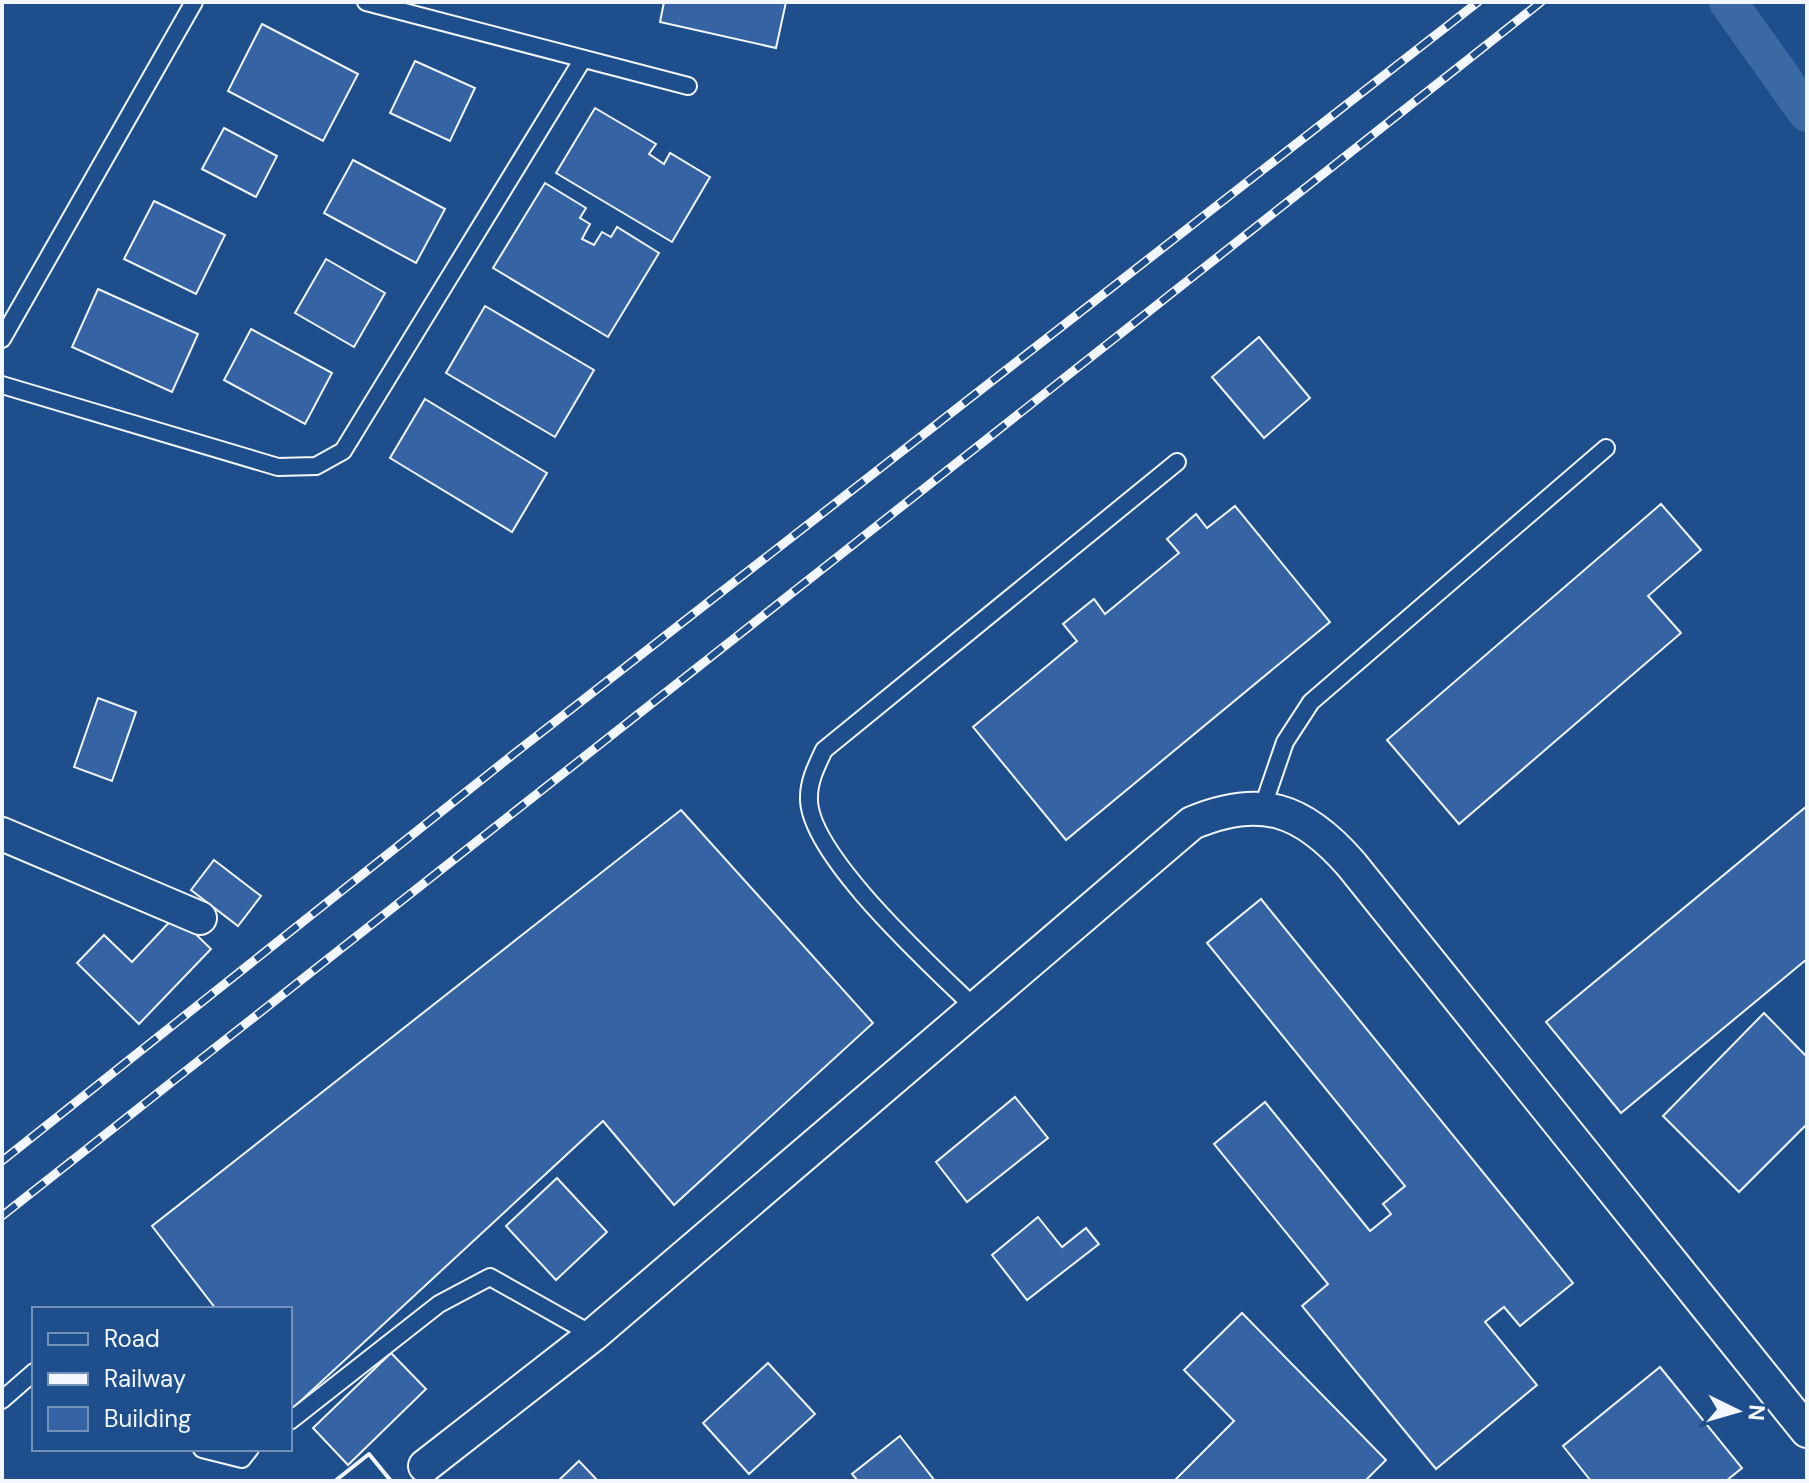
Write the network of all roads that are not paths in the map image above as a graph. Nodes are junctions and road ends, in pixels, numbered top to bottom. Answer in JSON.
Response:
{"nodes":[{"id":1,"x":194,"y":2,"type":"edge"},
{"id":2,"x":366,"y":2,"type":"edge"},
{"id":3,"x":583,"y":59,"type":"junction"},
{"id":4,"x":688,"y":86,"type":"dead end"},
{"id":5,"x":2,"y":339,"type":"edge"},
{"id":6,"x":2,"y":385,"type":"edge"},
{"id":7,"x":1606,"y":448,"type":"dead end"},
{"id":8,"x":1177,"y":462,"type":"dead end"},
{"id":9,"x":1263,"y":806,"type":"junction"},
{"id":10,"x":2,"y":834,"type":"edge"},
{"id":11,"x":200,"y":918,"type":"dead end"},
{"id":12,"x":975,"y":1008,"type":"junction"},
{"id":13,"x":593,"y":1335,"type":"junction"},
{"id":14,"x":32,"y":1374,"type":"edge"},
{"id":15,"x":2,"y":1400,"type":"edge"},
{"id":16,"x":292,"y":1419,"type":"edge"},
{"id":17,"x":1807,"y":1431,"type":"edge"},
{"id":18,"x":210,"y":1451,"type":"edge"},
{"id":19,"x":248,"y":1451,"type":"edge"},
{"id":20,"x":425,"y":1466,"type":"dead end"}],
"edges":[{"from":1,"to":5,"type":"lane"},
{"from":2,"to":3,"type":"lane"},
{"from":3,"to":4,"type":"lane"},
{"from":3,"to":6,"type":"lane"},
{"from":7,"to":9,"type":"lane"},
{"from":8,"to":12,"type":"lane"},
{"from":9,"to":12,"type":"street"},
{"from":9,"to":17,"type":"street"},
{"from":10,"to":11,"type":"street"},
{"from":12,"to":13,"type":"street"},
{"from":13,"to":16,"type":"lane"},
{"from":13,"to":20,"type":"street"},
{"from":14,"to":15,"type":"lane"},
{"from":18,"to":19,"type":"lane"}]}
